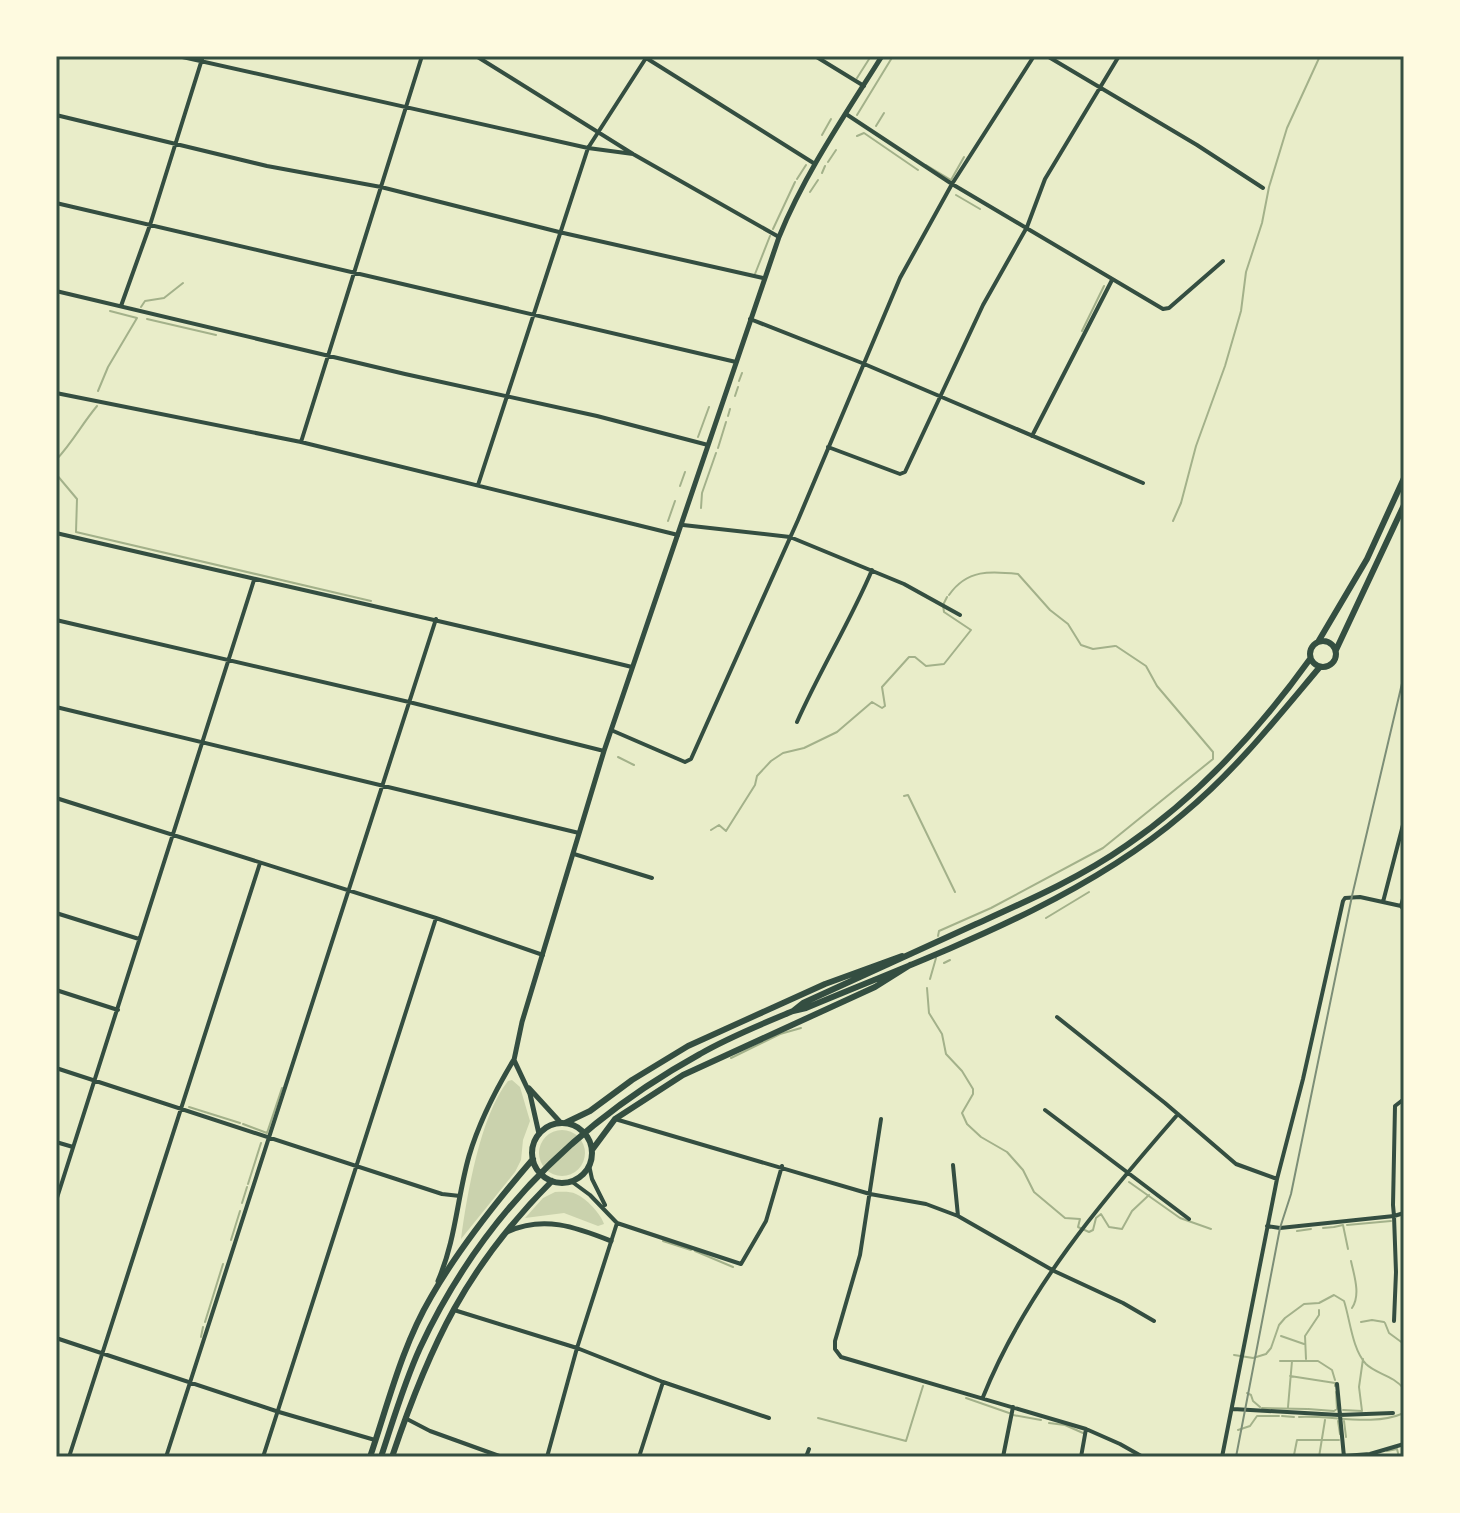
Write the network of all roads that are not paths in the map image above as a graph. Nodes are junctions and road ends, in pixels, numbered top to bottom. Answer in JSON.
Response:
{"nodes":[{"id":1,"x":178,"y":56,"type":"edge"},
{"id":2,"x":422,"y":56,"type":"edge"},
{"id":3,"x":476,"y":56,"type":"edge"},
{"id":4,"x":815,"y":56,"type":"edge"},
{"id":5,"x":882,"y":56,"type":"edge"},
{"id":6,"x":1034,"y":56,"type":"edge"},
{"id":7,"x":1047,"y":56,"type":"edge"},
{"id":8,"x":1119,"y":56,"type":"edge"},
{"id":9,"x":644,"y":57,"type":"edge"},
{"id":10,"x":202,"y":59,"type":"edge"},
{"id":11,"x":864,"y":86,"type":"junction"},
{"id":12,"x":1099,"y":88,"type":"junction"},
{"id":13,"x":407,"y":108,"type":"junction"},
{"id":14,"x":846,"y":114,"type":"junction"},
{"id":15,"x":56,"y":115,"type":"edge"},
{"id":16,"x":597,"y":132,"type":"junction"},
{"id":17,"x":175,"y":142,"type":"junction"},
{"id":18,"x":588,"y":148,"type":"junction"},
{"id":19,"x":633,"y":154,"type":"junction"},
{"id":20,"x":815,"y":164,"type":"junction"},
{"id":21,"x":952,"y":184,"type":"junction"},
{"id":22,"x":381,"y":187,"type":"junction"},
{"id":23,"x":1263,"y":188,"type":"dead end"},
{"id":24,"x":56,"y":203,"type":"edge"},
{"id":25,"x":150,"y":225,"type":"junction"},
{"id":26,"x":1027,"y":227,"type":"junction"},
{"id":27,"x":559,"y":232,"type":"junction"},
{"id":28,"x":779,"y":237,"type":"junction"},
{"id":29,"x":1223,"y":261,"type":"dead end"},
{"id":30,"x":354,"y":272,"type":"junction"},
{"id":31,"x":763,"y":278,"type":"junction"},
{"id":32,"x":1112,"y":280,"type":"junction"},
{"id":33,"x":56,"y":291,"type":"edge"},
{"id":34,"x":121,"y":306,"type":"junction"},
{"id":35,"x":533,"y":313,"type":"junction"},
{"id":36,"x":750,"y":319,"type":"junction"},
{"id":37,"x":328,"y":355,"type":"junction"},
{"id":38,"x":736,"y":362,"type":"junction"},
{"id":39,"x":862,"y":363,"type":"junction"},
{"id":40,"x":56,"y":393,"type":"edge"},
{"id":41,"x":506,"y":396,"type":"junction"},
{"id":42,"x":941,"y":398,"type":"junction"},
{"id":43,"x":1032,"y":436,"type":"junction"},
{"id":44,"x":301,"y":442,"type":"junction"},
{"id":45,"x":708,"y":445,"type":"junction"},
{"id":46,"x":828,"y":447,"type":"junction"},
{"id":47,"x":1404,"y":478,"type":"edge"},
{"id":48,"x":1143,"y":483,"type":"dead end"},
{"id":49,"x":478,"y":485,"type":"junction"},
{"id":50,"x":1404,"y":505,"type":"edge"},
{"id":51,"x":683,"y":525,"type":"junction"},
{"id":52,"x":56,"y":533,"type":"edge"},
{"id":53,"x":678,"y":535,"type":"junction"},
{"id":54,"x":790,"y":537,"type":"junction"},
{"id":55,"x":872,"y":570,"type":"junction"},
{"id":56,"x":254,"y":580,"type":"junction"},
{"id":57,"x":960,"y":615,"type":"dead end"},
{"id":58,"x":436,"y":619,"type":"junction"},
{"id":59,"x":56,"y":620,"type":"edge"},
{"id":60,"x":1318,"y":642,"type":"junction"},
{"id":61,"x":1336,"y":650,"type":"junction"},
{"id":62,"x":1310,"y":659,"type":"junction"},
{"id":63,"x":228,"y":661,"type":"junction"},
{"id":64,"x":632,"y":667,"type":"junction"},
{"id":65,"x":1319,"y":668,"type":"junction"},
{"id":66,"x":409,"y":702,"type":"junction"},
{"id":67,"x":56,"y":707,"type":"edge"},
{"id":68,"x":797,"y":722,"type":"dead end"},
{"id":69,"x":611,"y":730,"type":"junction"},
{"id":70,"x":201,"y":744,"type":"junction"},
{"id":71,"x":604,"y":751,"type":"junction"},
{"id":72,"x":383,"y":786,"type":"junction"},
{"id":73,"x":56,"y":798,"type":"edge"},
{"id":74,"x":1404,"y":821,"type":"edge"},
{"id":75,"x":579,"y":833,"type":"junction"},
{"id":76,"x":174,"y":835,"type":"junction"},
{"id":77,"x":572,"y":853,"type":"junction"},
{"id":78,"x":260,"y":863,"type":"junction"},
{"id":79,"x":652,"y":878,"type":"dead end"},
{"id":80,"x":349,"y":892,"type":"junction"},
{"id":81,"x":1404,"y":895,"type":"edge"},
{"id":82,"x":1383,"y":902,"type":"junction"},
{"id":83,"x":1402,"y":908,"type":"edge"},
{"id":84,"x":56,"y":913,"type":"edge"},
{"id":85,"x":436,"y":918,"type":"junction"},
{"id":86,"x":139,"y":939,"type":"junction"},
{"id":87,"x":543,"y":955,"type":"junction"},
{"id":88,"x":915,"y":957,"type":"junction"},
{"id":89,"x":56,"y":990,"type":"edge"},
{"id":90,"x":118,"y":1010,"type":"junction"},
{"id":91,"x":1057,"y":1017,"type":"dead end"},
{"id":92,"x":514,"y":1060,"type":"junction"},
{"id":93,"x":56,"y":1068,"type":"edge"},
{"id":94,"x":521,"y":1079,"type":"junction"},
{"id":95,"x":95,"y":1081,"type":"junction"},
{"id":96,"x":1404,"y":1099,"type":"edge"},
{"id":97,"x":181,"y":1109,"type":"junction"},
{"id":98,"x":1045,"y":1110,"type":"dead end"},
{"id":99,"x":1178,"y":1114,"type":"junction"},
{"id":100,"x":615,"y":1119,"type":"junction"},
{"id":101,"x":881,"y":1119,"type":"dead end"},
{"id":102,"x":563,"y":1123,"type":"junction"},
{"id":103,"x":539,"y":1134,"type":"junction"},
{"id":104,"x":271,"y":1137,"type":"junction"},
{"id":105,"x":56,"y":1142,"type":"edge"},
{"id":106,"x":73,"y":1147,"type":"junction"},
{"id":107,"x":592,"y":1150,"type":"junction"},
{"id":108,"x":533,"y":1159,"type":"junction"},
{"id":109,"x":589,"y":1165,"type":"junction"},
{"id":110,"x":953,"y":1165,"type":"dead end"},
{"id":111,"x":357,"y":1166,"type":"junction"},
{"id":112,"x":782,"y":1166,"type":"junction"},
{"id":113,"x":1126,"y":1173,"type":"junction"},
{"id":114,"x":1277,"y":1179,"type":"junction"},
{"id":115,"x":552,"y":1181,"type":"junction"},
{"id":116,"x":571,"y":1181,"type":"junction"},
{"id":117,"x":870,"y":1194,"type":"junction"},
{"id":118,"x":460,"y":1196,"type":"junction"},
{"id":119,"x":56,"y":1201,"type":"edge"},
{"id":120,"x":608,"y":1211,"type":"junction"},
{"id":121,"x":1404,"y":1213,"type":"edge"},
{"id":122,"x":958,"y":1216,"type":"junction"},
{"id":123,"x":1394,"y":1216,"type":"junction"},
{"id":124,"x":1189,"y":1219,"type":"dead end"},
{"id":125,"x":617,"y":1223,"type":"junction"},
{"id":126,"x":1267,"y":1226,"type":"junction"},
{"id":127,"x":502,"y":1235,"type":"junction"},
{"id":128,"x":611,"y":1241,"type":"junction"},
{"id":129,"x":1054,"y":1271,"type":"junction"},
{"id":130,"x":431,"y":1297,"type":"junction"},
{"id":131,"x":452,"y":1310,"type":"junction"},
{"id":132,"x":1154,"y":1321,"type":"dead end"},
{"id":133,"x":1394,"y":1321,"type":"dead end"},
{"id":134,"x":56,"y":1338,"type":"edge"},
{"id":135,"x":577,"y":1348,"type":"junction"},
{"id":136,"x":102,"y":1353,"type":"junction"},
{"id":137,"x":190,"y":1382,"type":"junction"},
{"id":138,"x":663,"y":1382,"type":"junction"},
{"id":139,"x":1337,"y":1384,"type":"dead end"},
{"id":140,"x":982,"y":1398,"type":"junction"},
{"id":141,"x":1013,"y":1407,"type":"junction"},
{"id":142,"x":1233,"y":1409,"type":"junction"},
{"id":143,"x":279,"y":1412,"type":"junction"},
{"id":144,"x":1393,"y":1413,"type":"dead end"},
{"id":145,"x":1339,"y":1415,"type":"junction"},
{"id":146,"x":405,"y":1418,"type":"junction"},
{"id":147,"x":769,"y":1418,"type":"dead end"},
{"id":148,"x":1086,"y":1429,"type":"junction"},
{"id":149,"x":375,"y":1440,"type":"junction"},
{"id":150,"x":1404,"y":1444,"type":"edge"},
{"id":151,"x":809,"y":1449,"type":"dead end"},
{"id":152,"x":69,"y":1457,"type":"edge"},
{"id":153,"x":166,"y":1457,"type":"edge"},
{"id":154,"x":263,"y":1457,"type":"edge"},
{"id":155,"x":370,"y":1457,"type":"edge"},
{"id":156,"x":381,"y":1457,"type":"edge"},
{"id":157,"x":392,"y":1457,"type":"edge"},
{"id":158,"x":502,"y":1457,"type":"edge"},
{"id":159,"x":547,"y":1457,"type":"edge"},
{"id":160,"x":639,"y":1457,"type":"edge"},
{"id":161,"x":806,"y":1457,"type":"edge"},
{"id":162,"x":1003,"y":1457,"type":"edge"},
{"id":163,"x":1081,"y":1457,"type":"edge"},
{"id":164,"x":1143,"y":1457,"type":"edge"},
{"id":165,"x":1222,"y":1457,"type":"edge"},
{"id":166,"x":1344,"y":1457,"type":"edge"}],
"edges":[{"from":1,"to":10,"type":"street"},
{"from":2,"to":13,"type":"street"},
{"from":3,"to":16,"type":"street"},
{"from":4,"to":11,"type":"street"},
{"from":5,"to":11,"type":"main road"},
{"from":6,"to":21,"type":"street"},
{"from":7,"to":12,"type":"street"},
{"from":8,"to":12,"type":"street"},
{"from":9,"to":16,"type":"street"},
{"from":9,"to":20,"type":"street"},
{"from":10,"to":13,"type":"street"},
{"from":10,"to":17,"type":"street"},
{"from":11,"to":14,"type":"main road"},
{"from":12,"to":23,"type":"street"},
{"from":12,"to":26,"type":"street"},
{"from":13,"to":18,"type":"street"},
{"from":13,"to":22,"type":"street"},
{"from":14,"to":20,"type":"main road"},
{"from":14,"to":21,"type":"street"},
{"from":15,"to":17,"type":"street"},
{"from":16,"to":18,"type":"street"},
{"from":16,"to":19,"type":"street"},
{"from":17,"to":22,"type":"street"},
{"from":17,"to":25,"type":"street"},
{"from":18,"to":19,"type":"street"},
{"from":18,"to":27,"type":"street"},
{"from":19,"to":28,"type":"street"},
{"from":20,"to":28,"type":"main road"},
{"from":21,"to":26,"type":"street"},
{"from":21,"to":39,"type":"street"},
{"from":22,"to":27,"type":"street"},
{"from":22,"to":30,"type":"street"},
{"from":24,"to":25,"type":"street"},
{"from":25,"to":30,"type":"street"},
{"from":25,"to":34,"type":"street"},
{"from":26,"to":32,"type":"street"},
{"from":26,"to":42,"type":"street"},
{"from":27,"to":31,"type":"street"},
{"from":27,"to":35,"type":"street"},
{"from":28,"to":31,"type":"main road"},
{"from":29,"to":32,"type":"street"},
{"from":30,"to":35,"type":"street"},
{"from":30,"to":37,"type":"street"},
{"from":31,"to":36,"type":"main road"},
{"from":32,"to":43,"type":"street"},
{"from":33,"to":34,"type":"street"},
{"from":34,"to":37,"type":"street"},
{"from":35,"to":38,"type":"street"},
{"from":35,"to":41,"type":"street"},
{"from":36,"to":38,"type":"main road"},
{"from":36,"to":39,"type":"street"},
{"from":37,"to":41,"type":"street"},
{"from":37,"to":44,"type":"street"},
{"from":38,"to":45,"type":"main road"},
{"from":39,"to":42,"type":"street"},
{"from":39,"to":46,"type":"street"},
{"from":40,"to":44,"type":"street"},
{"from":41,"to":45,"type":"street"},
{"from":41,"to":49,"type":"street"},
{"from":42,"to":43,"type":"street"},
{"from":42,"to":46,"type":"street"},
{"from":43,"to":48,"type":"street"},
{"from":44,"to":49,"type":"street"},
{"from":45,"to":51,"type":"main road"},
{"from":46,"to":54,"type":"street"},
{"from":47,"to":60,"type":"highway"},
{"from":49,"to":53,"type":"street"},
{"from":50,"to":61,"type":"highway"},
{"from":51,"to":53,"type":"main road"},
{"from":51,"to":54,"type":"street"},
{"from":52,"to":56,"type":"street"},
{"from":53,"to":64,"type":"main road"},
{"from":54,"to":55,"type":"street"},
{"from":54,"to":69,"type":"street"},
{"from":55,"to":57,"type":"street"},
{"from":55,"to":68,"type":"street"},
{"from":56,"to":58,"type":"street"},
{"from":56,"to":63,"type":"street"},
{"from":58,"to":64,"type":"street"},
{"from":58,"to":66,"type":"street"},
{"from":59,"to":63,"type":"street"},
{"from":60,"to":61,"type":"highway"},
{"from":60,"to":62,"type":"highway"},
{"from":61,"to":65,"type":"highway"},
{"from":62,"to":65,"type":"highway"},
{"from":62,"to":88,"type":"highway"},
{"from":63,"to":66,"type":"street"},
{"from":63,"to":70,"type":"street"},
{"from":64,"to":69,"type":"main road"},
{"from":65,"to":88,"type":"highway"},
{"from":66,"to":71,"type":"street"},
{"from":66,"to":72,"type":"street"},
{"from":67,"to":70,"type":"street"},
{"from":69,"to":71,"type":"main road"},
{"from":70,"to":72,"type":"street"},
{"from":70,"to":76,"type":"street"},
{"from":71,"to":75,"type":"main road"},
{"from":72,"to":75,"type":"street"},
{"from":72,"to":80,"type":"street"},
{"from":73,"to":76,"type":"street"},
{"from":74,"to":82,"type":"street"},
{"from":75,"to":77,"type":"main road"},
{"from":76,"to":78,"type":"street"},
{"from":76,"to":86,"type":"street"},
{"from":77,"to":79,"type":"street"},
{"from":77,"to":87,"type":"main road"},
{"from":78,"to":80,"type":"street"},
{"from":78,"to":97,"type":"street"},
{"from":80,"to":85,"type":"street"},
{"from":80,"to":104,"type":"street"},
{"from":81,"to":83,"type":"street"},
{"from":82,"to":83,"type":"street"},
{"from":82,"to":114,"type":"street"},
{"from":84,"to":86,"type":"street"},
{"from":85,"to":87,"type":"street"},
{"from":85,"to":111,"type":"street"},
{"from":86,"to":90,"type":"street"},
{"from":87,"to":92,"type":"main road"},
{"from":88,"to":100,"type":"highway"},
{"from":88,"to":102,"type":"highway"},
{"from":88,"to":156,"type":"highway"},
{"from":89,"to":90,"type":"street"},
{"from":90,"to":95,"type":"street"},
{"from":91,"to":99,"type":"street"},
{"from":92,"to":94,"type":"main road"},
{"from":92,"to":118,"type":"main road"},
{"from":93,"to":95,"type":"street"},
{"from":94,"to":102,"type":"main road"},
{"from":94,"to":103,"type":"main road"},
{"from":95,"to":97,"type":"street"},
{"from":95,"to":106,"type":"street"},
{"from":96,"to":123,"type":"street"},
{"from":97,"to":104,"type":"street"},
{"from":97,"to":136,"type":"street"},
{"from":98,"to":113,"type":"street"},
{"from":99,"to":113,"type":"street"},
{"from":99,"to":114,"type":"street"},
{"from":100,"to":107,"type":"highway"},
{"from":100,"to":112,"type":"street"},
{"from":101,"to":117,"type":"street"},
{"from":102,"to":103,"type":"highway"},
{"from":102,"to":107,"type":"highway"},
{"from":103,"to":108,"type":"highway"},
{"from":104,"to":111,"type":"street"},
{"from":104,"to":137,"type":"street"},
{"from":105,"to":106,"type":"street"},
{"from":106,"to":119,"type":"street"},
{"from":107,"to":109,"type":"highway"},
{"from":108,"to":115,"type":"highway"},
{"from":108,"to":130,"type":"highway"},
{"from":109,"to":116,"type":"highway"},
{"from":109,"to":120,"type":"street"},
{"from":110,"to":122,"type":"street"},
{"from":111,"to":118,"type":"street"},
{"from":111,"to":143,"type":"street"},
{"from":112,"to":117,"type":"street"},
{"from":112,"to":125,"type":"street"},
{"from":113,"to":124,"type":"street"},
{"from":113,"to":129,"type":"street"},
{"from":114,"to":126,"type":"street"},
{"from":115,"to":116,"type":"highway"},
{"from":115,"to":127,"type":"highway"},
{"from":116,"to":120,"type":"street"},
{"from":117,"to":122,"type":"street"},
{"from":117,"to":140,"type":"street"},
{"from":118,"to":130,"type":"main road"},
{"from":120,"to":125,"type":"street"},
{"from":121,"to":123,"type":"street"},
{"from":122,"to":129,"type":"street"},
{"from":123,"to":126,"type":"street"},
{"from":123,"to":133,"type":"street"},
{"from":125,"to":128,"type":"street"},
{"from":126,"to":142,"type":"street"},
{"from":127,"to":128,"type":"main road"},
{"from":127,"to":131,"type":"highway"},
{"from":128,"to":135,"type":"street"},
{"from":129,"to":132,"type":"street"},
{"from":129,"to":140,"type":"street"},
{"from":130,"to":149,"type":"highway"},
{"from":131,"to":135,"type":"street"},
{"from":131,"to":146,"type":"highway"},
{"from":134,"to":136,"type":"street"},
{"from":135,"to":138,"type":"street"},
{"from":135,"to":159,"type":"street"},
{"from":136,"to":137,"type":"street"},
{"from":136,"to":152,"type":"street"},
{"from":137,"to":143,"type":"street"},
{"from":137,"to":153,"type":"street"},
{"from":138,"to":147,"type":"street"},
{"from":138,"to":160,"type":"street"},
{"from":139,"to":145,"type":"street"},
{"from":140,"to":141,"type":"street"},
{"from":141,"to":148,"type":"street"},
{"from":141,"to":162,"type":"street"},
{"from":142,"to":145,"type":"street"},
{"from":142,"to":165,"type":"street"},
{"from":143,"to":149,"type":"street"},
{"from":143,"to":154,"type":"street"},
{"from":144,"to":145,"type":"street"},
{"from":145,"to":166,"type":"street"},
{"from":146,"to":157,"type":"highway"},
{"from":146,"to":158,"type":"street"},
{"from":148,"to":163,"type":"street"},
{"from":148,"to":164,"type":"street"},
{"from":149,"to":155,"type":"highway"},
{"from":150,"to":166,"type":"street"},
{"from":151,"to":161,"type":"street"}]}
